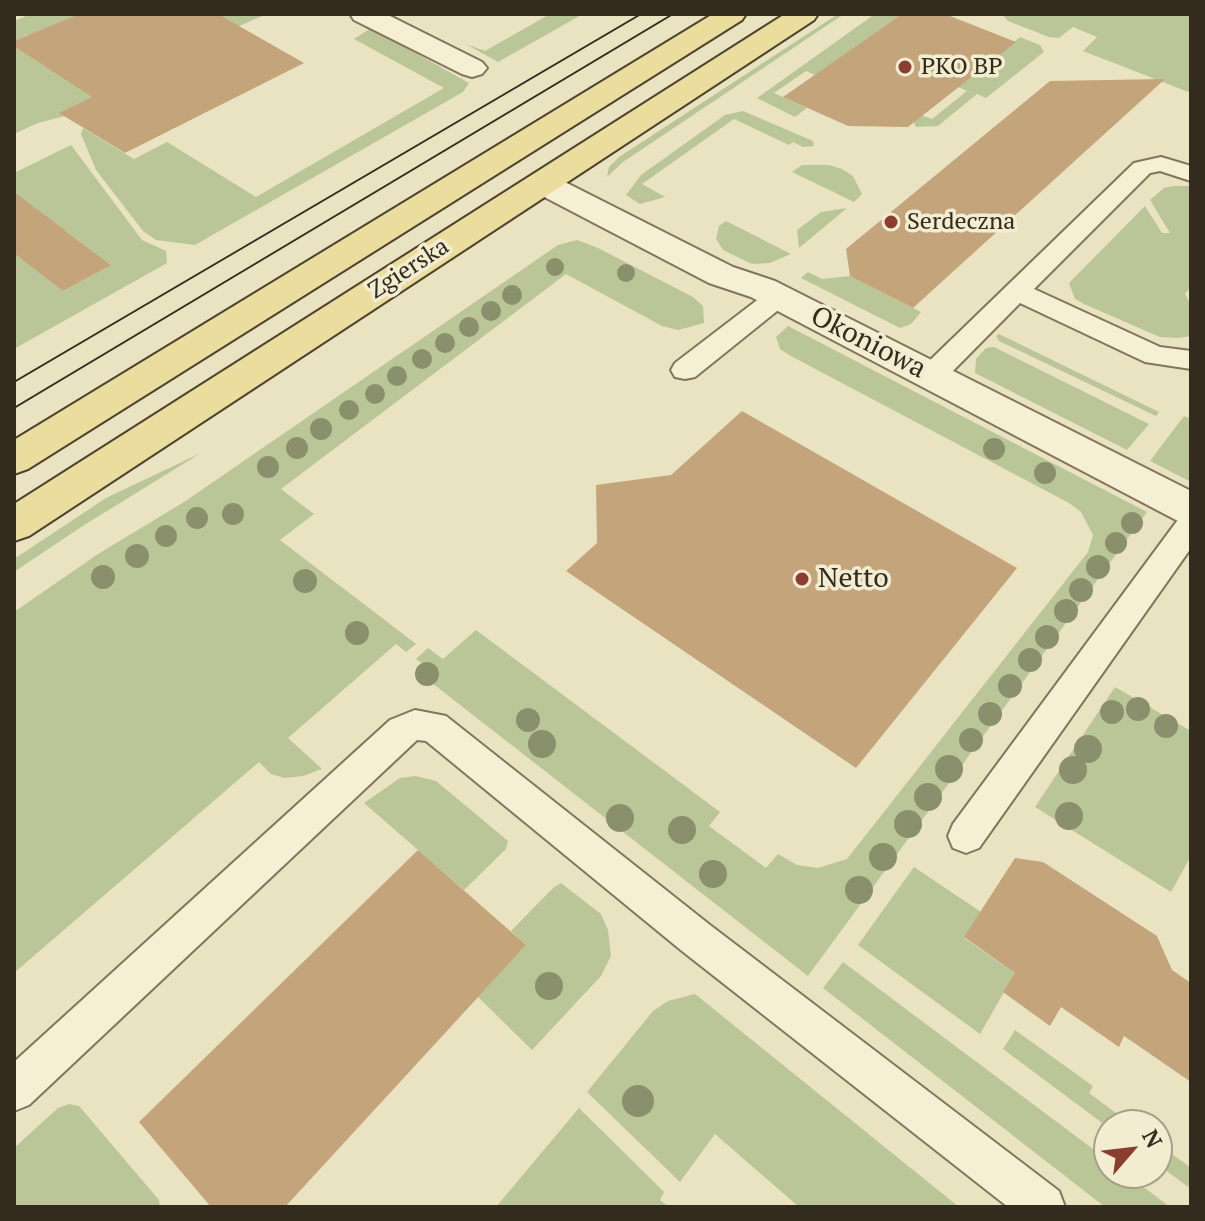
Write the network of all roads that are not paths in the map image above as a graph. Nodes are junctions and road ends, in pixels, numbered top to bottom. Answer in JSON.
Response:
{"nodes":[{"id":1,"x":364,"y":14,"type":"edge"},
{"id":2,"x":732,"y":14,"type":"edge"},
{"id":3,"x":804,"y":14,"type":"edge"},
{"id":4,"x":472,"y":68,"type":"dead end"},
{"id":5,"x":1191,"y":174,"type":"edge"},
{"id":6,"x":542,"y":183,"type":"junction"},
{"id":7,"x":1019,"y":292,"type":"junction"},
{"id":8,"x":778,"y":297,"type":"junction"},
{"id":9,"x":1191,"y":360,"type":"edge"},
{"id":10,"x":685,"y":370,"type":"dead end"},
{"id":11,"x":932,"y":375,"type":"junction"},
{"id":12,"x":14,"y":459,"type":"edge"},
{"id":13,"x":1191,"y":509,"type":"edge"},
{"id":14,"x":14,"y":525,"type":"edge"},
{"id":15,"x":1191,"y":525,"type":"edge"},
{"id":16,"x":966,"y":836,"type":"dead end"},
{"id":17,"x":14,"y":1090,"type":"edge"},
{"id":18,"x":1043,"y":1207,"type":"edge"}],
"edges":[{"from":1,"to":4,"type":"street"},
{"from":2,"to":12,"type":"main road","name":"Zgierska"},
{"from":3,"to":6,"type":"main road","name":"Zgierska"},
{"from":5,"to":7,"type":"lane"},
{"from":6,"to":8,"type":"street","name":"Okoniowa"},
{"from":6,"to":14,"type":"main road","name":"Zgierska"},
{"from":7,"to":9,"type":"lane"},
{"from":7,"to":11,"type":"lane"},
{"from":8,"to":10,"type":"lane"},
{"from":8,"to":11,"type":"street","name":"Okoniowa"},
{"from":11,"to":13,"type":"street","name":"Okoniowa"},
{"from":15,"to":16,"type":"lane"},
{"from":17,"to":18,"type":"lane"}]}
